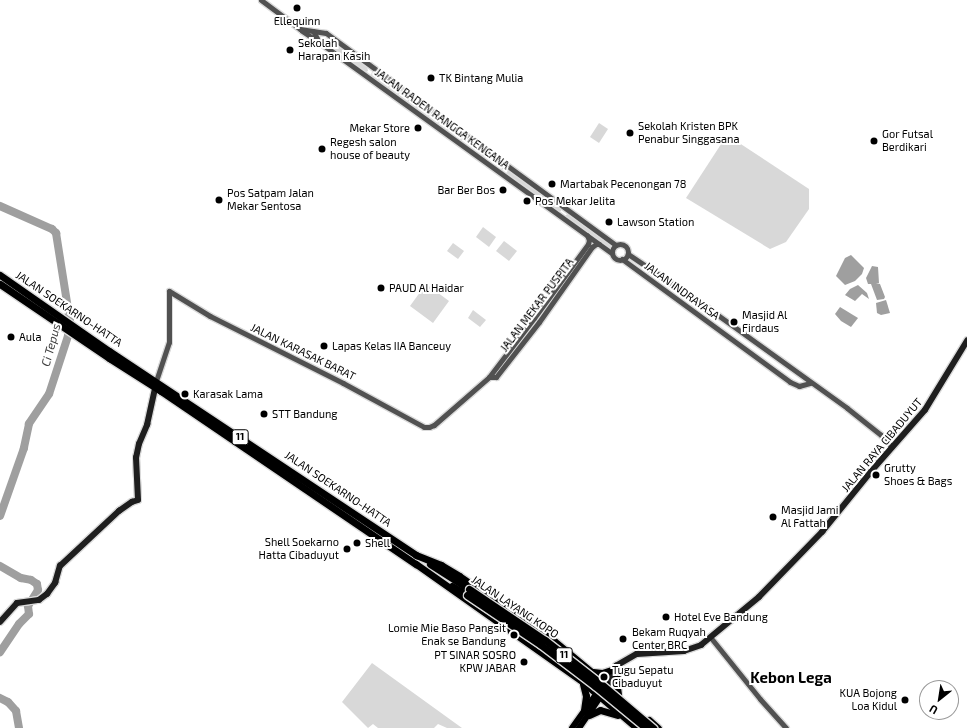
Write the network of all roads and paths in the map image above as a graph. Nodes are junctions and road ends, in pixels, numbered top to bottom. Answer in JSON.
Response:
{"nodes":[{"id":1,"x":261,"y":0,"type":"edge"},
{"id":2,"x":300,"y":29,"type":"junction"},
{"id":3,"x":313,"y":31,"type":"junction"},
{"id":4,"x":319,"y":42,"type":"junction"},
{"id":5,"x":566,"y":208,"type":"junction"},
{"id":6,"x":560,"y":216,"type":"junction"},
{"id":7,"x":587,"y":235,"type":"junction"},
{"id":8,"x":600,"y":245,"type":"junction"},
{"id":9,"x":616,"y":245,"type":"junction"},
{"id":10,"x":612,"y":253,"type":"junction"},
{"id":11,"x":628,"y":254,"type":"junction"},
{"id":12,"x":622,"y":259,"type":"junction"},
{"id":13,"x":0,"y":275,"type":"edge"},
{"id":14,"x":0,"y":284,"type":"edge"},
{"id":15,"x":537,"y":320,"type":"junction"},
{"id":16,"x":62,"y":322,"type":"junction"},
{"id":17,"x":967,"y":341,"type":"edge"},
{"id":18,"x":810,"y":383,"type":"junction"},
{"id":19,"x":156,"y":384,"type":"junction"},
{"id":20,"x":429,"y":428,"type":"joint"},
{"id":21,"x":892,"y":447,"type":"junction"},
{"id":22,"x":416,"y":555,"type":"junction"},
{"id":23,"x":416,"y":564,"type":"junction"},
{"id":24,"x":468,"y":592,"type":"junction"},
{"id":25,"x":0,"y":622,"type":"edge"},
{"id":26,"x":711,"y":638,"type":"junction"},
{"id":27,"x":557,"y":643,"type":"junction"},
{"id":28,"x":548,"y":657,"type":"junction"},
{"id":29,"x":615,"y":670,"type":"junction"},
{"id":30,"x":591,"y":671,"type":"junction"},
{"id":31,"x":583,"y":682,"type":"junction"},
{"id":32,"x":606,"y":684,"type":"junction"},
{"id":33,"x":618,"y":695,"type":"junction"},
{"id":34,"x":598,"y":696,"type":"junction"},
{"id":35,"x":586,"y":713,"type":"junction"},
{"id":36,"x":630,"y":722,"type":"junction"},
{"id":37,"x":572,"y":728,"type":"edge"},
{"id":38,"x":579,"y":728,"type":"edge"},
{"id":39,"x":637,"y":728,"type":"edge"},
{"id":40,"x":646,"y":728,"type":"edge"},
{"id":41,"x":653,"y":728,"type":"edge"},
{"id":42,"x":658,"y":728,"type":"edge"},
{"id":43,"x":786,"y":728,"type":"edge"}],
"edges":[{"from":1,"to":2,"type":"street"},
{"from":2,"to":3,"type":"street"},
{"from":2,"to":4,"type":"street"},
{"from":3,"to":4,"type":"street","name":"JALAN RADEN RANGGA KENCANA"},
{"from":3,"to":5,"type":"street","name":"JALAN RADEN RANGGA KENCANA"},
{"from":4,"to":6,"type":"street","name":"JALAN RADEN RANGGA KENCANA"},
{"from":5,"to":6,"type":"street"},
{"from":5,"to":9,"type":"street","name":"JALAN RADEN RANGGA KENCANA"},
{"from":6,"to":7,"type":"street","name":"JALAN RADEN RANGGA KENCANA"},
{"from":7,"to":8,"type":"street","name":"JALAN RADEN RANGGA KENCANA"},
{"from":7,"to":15,"type":"street","name":"JALAN MEKAR PUSPITA"},
{"from":8,"to":10,"type":"street","name":"JALAN RADEN RANGGA KENCANA"},
{"from":8,"to":15,"type":"street","name":"JALAN MEKAR PUSPITA"},
{"from":9,"to":10,"type":"street"},
{"from":9,"to":11,"type":"street"},
{"from":10,"to":12,"type":"street"},
{"from":11,"to":12,"type":"street"},
{"from":11,"to":18,"type":"street","name":"JALAN INDRAYASA"},
{"from":12,"to":18,"type":"street","name":"JALAN INDRAYASA"},
{"from":13,"to":16,"type":"highway","name":"JALAN SOEKARNO-HATTA","number":"11"},
{"from":14,"to":16,"type":"highway","name":"JALAN SOEKARNO-HATTA","number":"11"},
{"from":15,"to":20,"type":"street","name":"JALAN MEKAR PUSPITA"},
{"from":16,"to":19,"type":"highway","name":"JALAN SOEKARNO-HATTA","number":"11"},
{"from":17,"to":21,"type":"main road","name":"JALAN RAYA CIBADUYUT"},
{"from":18,"to":21,"type":"street","name":"JALAN INDRAYASA"},
{"from":19,"to":20,"type":"street","name":"JALAN KARASAK BARAT"},
{"from":19,"to":22,"type":"highway","name":"JALAN SOEKARNO-HATTA","number":"11"},
{"from":19,"to":23,"type":"highway","name":"JALAN SOEKARNO-HATTA","number":"11"},
{"from":19,"to":25,"type":"main road"},
{"from":21,"to":26,"type":"main road","name":"JALAN RAYA CIBADUYUT"},
{"from":22,"to":24,"type":"highway","name":"JALAN LAYANG KOPO","number":"11"},
{"from":22,"to":27,"type":"highway","name":"JALAN SOEKARNO-HATTA","number":"11"},
{"from":23,"to":24,"type":"highway","name":"JALAN LAYANG KOPO","number":"11"},
{"from":23,"to":28,"type":"highway","name":"JALAN SOEKARNO-HATTA","number":"11"},
{"from":24,"to":40,"type":"highway","name":"JALAN LAYANG KOPO","number":"11","bridge":true},
{"from":24,"to":41,"type":"highway","name":"JALAN LAYANG KOPO","number":"11","bridge":true},
{"from":26,"to":29,"type":"main road","name":"JALAN RAYA CIBADUYUT"},
{"from":26,"to":43,"type":"street"},
{"from":27,"to":28,"type":"highway"},
{"from":27,"to":30,"type":"highway","name":"JALAN SOEKARNO-HATTA","number":"11"},
{"from":28,"to":31,"type":"highway","name":"JALAN SOEKARNO-HATTA","number":"11"},
{"from":29,"to":30,"type":"highway"},
{"from":29,"to":32,"type":"main road","name":"JALAN RAYA CIBADUYUT"},
{"from":29,"to":33,"type":"highway"},
{"from":30,"to":32,"type":"highway","name":"JALAN SOEKARNO-HATTA","number":"11"},
{"from":31,"to":34,"type":"highway","name":"JALAN SOEKARNO-HATTA","number":"11"},
{"from":31,"to":35,"type":"highway"},
{"from":32,"to":33,"type":"highway","name":"JALAN SOEKARNO-HATTA","number":"11"},
{"from":32,"to":34,"type":"main road"},
{"from":33,"to":42,"type":"highway","name":"JALAN SOEKARNO-HATTA","number":"11"},
{"from":34,"to":35,"type":"main road"},
{"from":34,"to":36,"type":"highway","name":"JALAN SOEKARNO-HATTA","number":"11"},
{"from":35,"to":36,"type":"highway"},
{"from":35,"to":37,"type":"main road"},
{"from":35,"to":38,"type":"main road"},
{"from":36,"to":39,"type":"highway","name":"JALAN SOEKARNO-HATTA","number":"11"}]}
